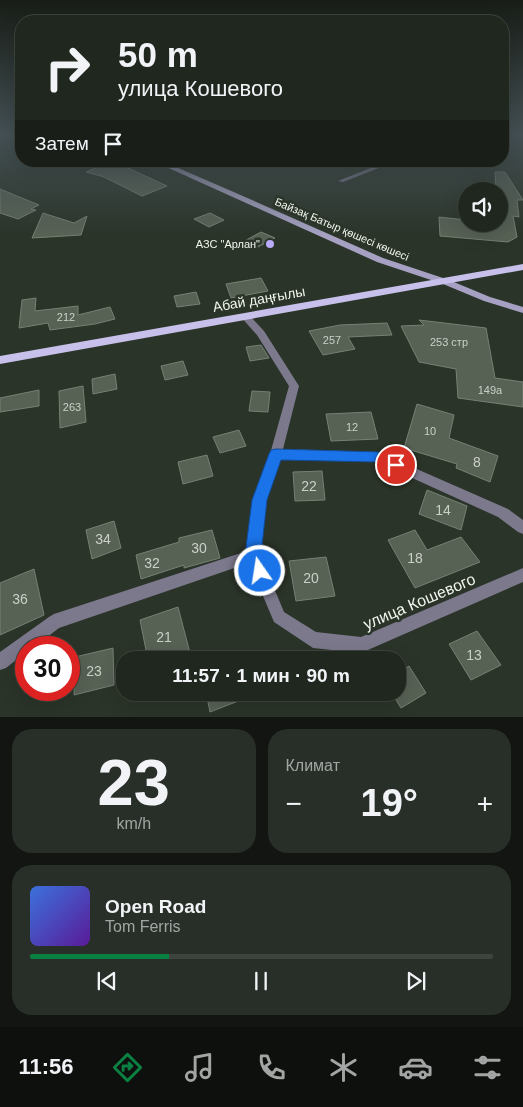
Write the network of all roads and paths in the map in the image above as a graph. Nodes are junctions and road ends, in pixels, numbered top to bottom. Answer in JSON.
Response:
{"nodes":[{"id":1,"x":174,"y":168,"type":"edge"},
{"id":2,"x":374,"y":168,"type":"edge"},
{"id":3,"x":341,"y":181,"type":"dead end"},
{"id":4,"x":523,"y":267,"type":"edge"},
{"id":5,"x":446,"y":282,"type":"junction"},
{"id":6,"x":523,"y":310,"type":"edge"},
{"id":7,"x":246,"y":317,"type":"junction"},
{"id":8,"x":0,"y":360,"type":"edge"},
{"id":9,"x":276,"y":454,"type":"junction"},
{"id":10,"x":523,"y":528,"type":"edge"},
{"id":11,"x":253,"y":555,"type":"junction"},
{"id":12,"x":523,"y":575,"type":"edge"},
{"id":13,"x":0,"y":662,"type":"edge"}],
"edges":[{"from":1,"to":5,"type":"main road","name":"Байзақ Батыр қөшесі көшесі"},
{"from":2,"to":3,"type":"street"},
{"from":4,"to":5,"type":"main road","name":"Абай даңғылы"},
{"from":5,"to":6,"type":"main road","name":"Байзақ Батыр қөшесі көшесі"},
{"from":5,"to":7,"type":"main road","name":"Абай даңғылы"},
{"from":7,"to":8,"type":"main road","name":"Абай даңғылы"},
{"from":7,"to":9,"type":"street"},
{"from":9,"to":10,"type":"street"},
{"from":9,"to":11,"type":"street"},
{"from":11,"to":12,"type":"street","name":"улица Кошевого"},
{"from":11,"to":13,"type":"street"}]}
